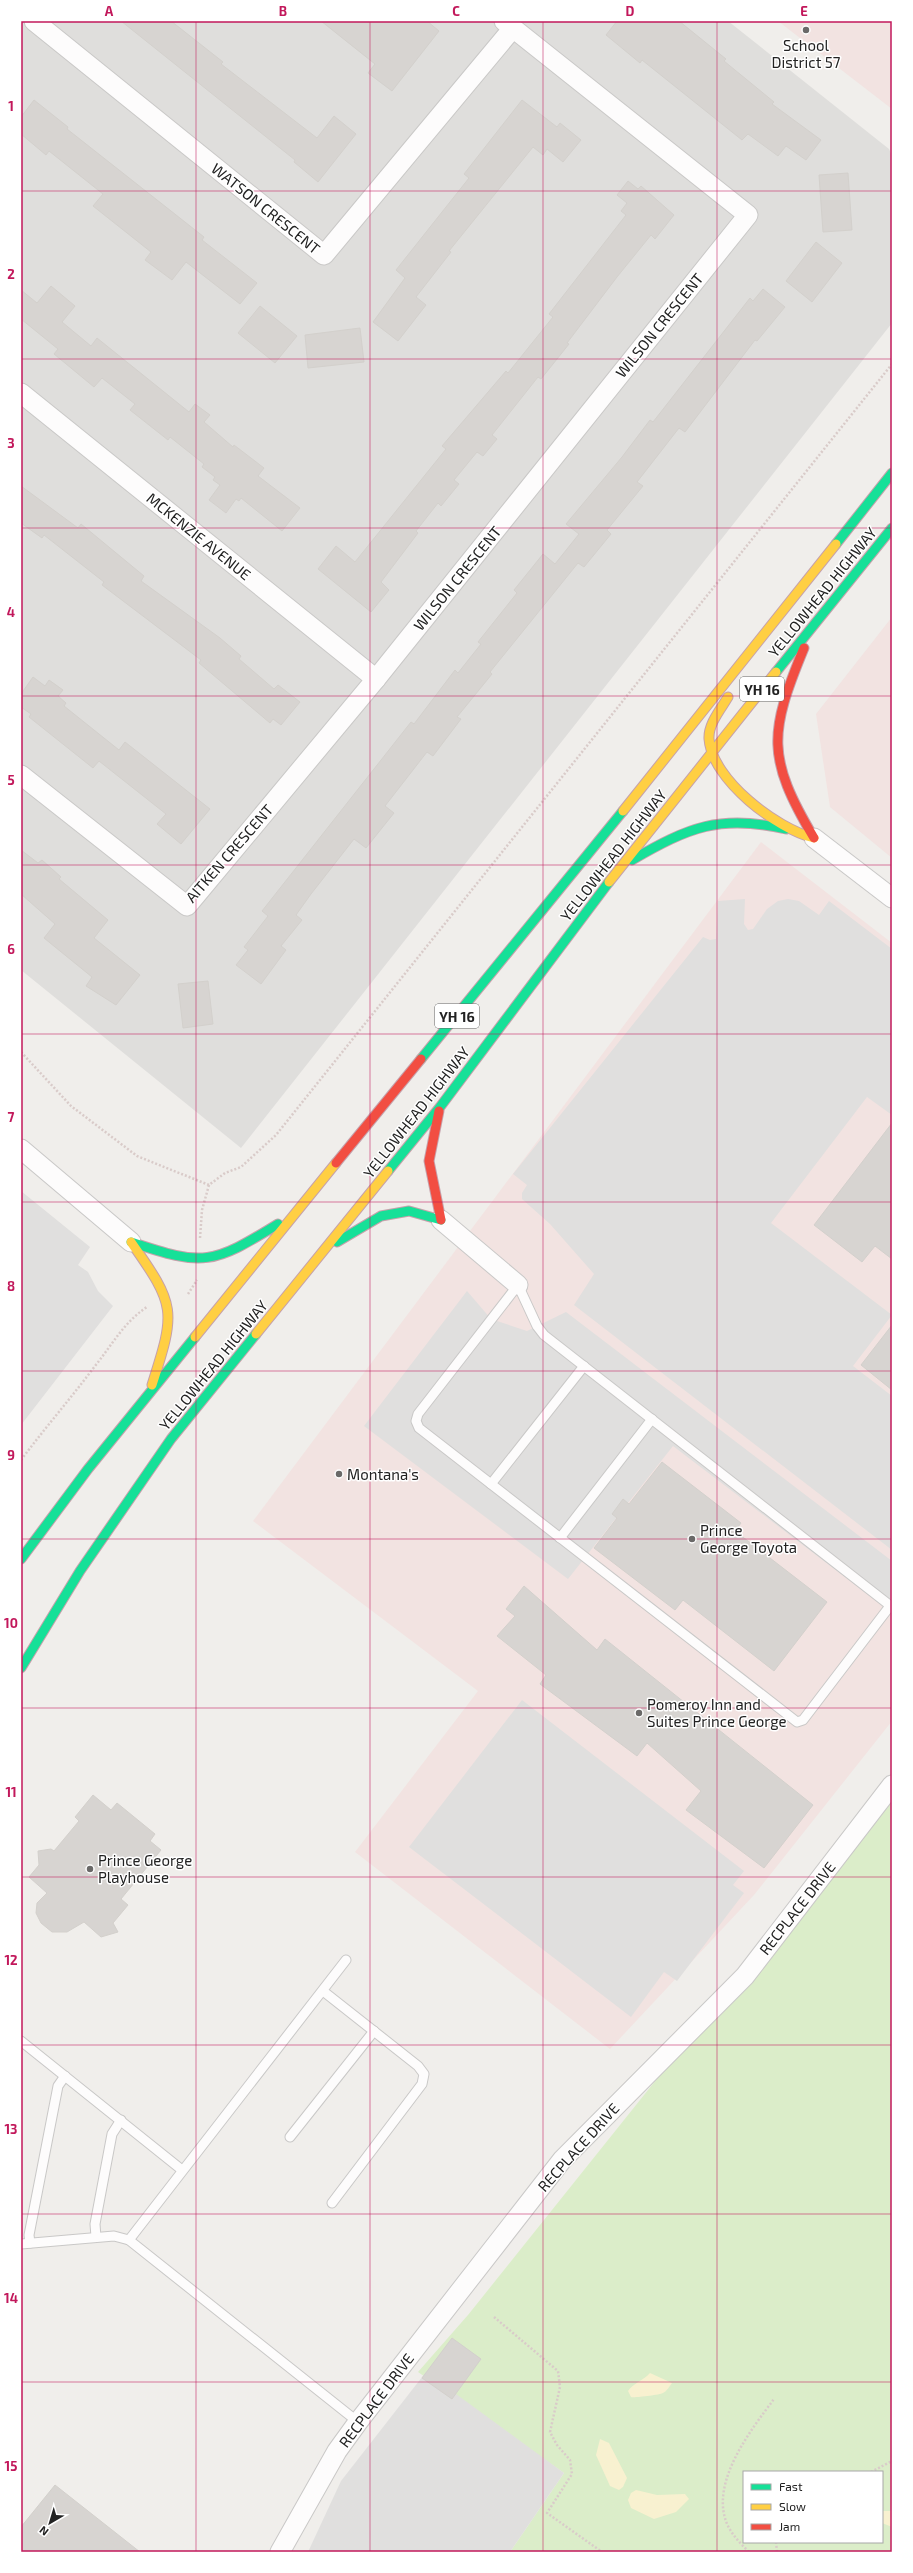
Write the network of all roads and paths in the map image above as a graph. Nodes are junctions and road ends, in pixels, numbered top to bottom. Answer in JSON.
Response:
{"nodes":[{"id":1,"x":34,"y":21,"type":"edge"},
{"id":2,"x":508,"y":24,"type":"edge"},
{"id":3,"x":892,"y":364,"type":"edge"},
{"id":4,"x":21,"y":393,"type":"edge"},
{"id":5,"x":892,"y":473,"type":"edge"},
{"id":6,"x":892,"y":528,"type":"edge"},
{"id":7,"x":813,"y":626,"type":"junction"},
{"id":8,"x":756,"y":646,"type":"junction"},
{"id":9,"x":376,"y":679,"type":"junction"},
{"id":10,"x":711,"y":752,"type":"junction"},
{"id":11,"x":21,"y":775,"type":"edge"},
{"id":12,"x":790,"y":830,"type":"junction"},
{"id":13,"x":814,"y":838,"type":"junction"},
{"id":14,"x":620,"y":867,"type":"junction"},
{"id":15,"x":892,"y":898,"type":"edge"},
{"id":16,"x":21,"y":1052,"type":"edge"},
{"id":17,"x":440,"y":1107,"type":"junction"},
{"id":18,"x":21,"y":1149,"type":"edge"},
{"id":19,"x":210,"y":1186,"type":"junction"},
{"id":20,"x":293,"y":1215,"type":"junction"},
{"id":21,"x":441,"y":1220,"type":"junction"},
{"id":22,"x":131,"y":1242,"type":"junction"},
{"id":23,"x":200,"y":1244,"type":"dead end"},
{"id":24,"x":321,"y":1253,"type":"junction"},
{"id":25,"x":199,"y":1276,"type":"dead end"},
{"id":26,"x":518,"y":1285,"type":"junction"},
{"id":27,"x":183,"y":1296,"type":"dead end"},
{"id":28,"x":154,"y":1303,"type":"dead end"},
{"id":29,"x":584,"y":1366,"type":"junction"},
{"id":30,"x":149,"y":1395,"type":"junction"},
{"id":31,"x":652,"y":1419,"type":"junction"},
{"id":32,"x":21,"y":1460,"type":"edge"},
{"id":33,"x":491,"y":1484,"type":"junction"},
{"id":34,"x":560,"y":1538,"type":"junction"},
{"id":35,"x":21,"y":1559,"type":"edge"},
{"id":36,"x":891,"y":1606,"type":"edge"},
{"id":37,"x":21,"y":1668,"type":"edge"},
{"id":38,"x":892,"y":1785,"type":"edge"},
{"id":39,"x":346,"y":1960,"type":"dead end"},
{"id":40,"x":323,"y":1991,"type":"junction"},
{"id":41,"x":374,"y":2031,"type":"junction"},
{"id":42,"x":21,"y":2041,"type":"edge"},
{"id":43,"x":65,"y":2076,"type":"junction"},
{"id":44,"x":121,"y":2120,"type":"junction"},
{"id":45,"x":290,"y":2137,"type":"dead end"},
{"id":46,"x":182,"y":2170,"type":"junction"},
{"id":47,"x":332,"y":2203,"type":"dead end"},
{"id":48,"x":96,"y":2237,"type":"junction"},
{"id":49,"x":129,"y":2240,"type":"junction"},
{"id":50,"x":25,"y":2243,"type":"edge"},
{"id":51,"x":494,"y":2317,"type":"dead end"},
{"id":52,"x":774,"y":2399,"type":"dead end"},
{"id":53,"x":358,"y":2422,"type":"junction"},
{"id":54,"x":892,"y":2462,"type":"edge"},
{"id":55,"x":873,"y":2471,"type":"edge"},
{"id":56,"x":280,"y":2552,"type":"edge"},
{"id":57,"x":602,"y":2552,"type":"edge"},
{"id":58,"x":749,"y":2552,"type":"edge"}],
"edges":[{"from":1,"to":2,"type":"street","name":"WATSON CRESCENT"},
{"from":2,"to":9,"type":"street","name":"WILSON CRESCENT"},
{"from":3,"to":19,"type":"path"},
{"from":4,"to":9,"type":"street","name":"MCKENZIE AVENUE"},
{"from":5,"to":8,"type":"highway","name":"YELLOWHEAD HIGHWAY","number":"YH 16"},
{"from":6,"to":7,"type":"highway","name":"YELLOWHEAD HIGHWAY","number":"YH 16"},
{"from":7,"to":10,"type":"highway","name":"YELLOWHEAD HIGHWAY","number":"YH 16"},
{"from":7,"to":13,"type":"highway"},
{"from":8,"to":10,"type":"highway"},
{"from":8,"to":20,"type":"highway","name":"YELLOWHEAD HIGHWAY","number":"YH 16"},
{"from":9,"to":11,"type":"street","name":"AITKEN CRESCENT"},
{"from":10,"to":12,"type":"highway"},
{"from":10,"to":14,"type":"highway","name":"YELLOWHEAD HIGHWAY","number":"YH 16"},
{"from":12,"to":13,"type":"highway"},
{"from":12,"to":14,"type":"highway"},
{"from":13,"to":15,"type":"street"},
{"from":14,"to":17,"type":"highway","name":"YELLOWHEAD HIGHWAY","number":"YH 16"},
{"from":16,"to":19,"type":"path"},
{"from":17,"to":21,"type":"highway"},
{"from":17,"to":24,"type":"highway","name":"YELLOWHEAD HIGHWAY","number":"YH 16"},
{"from":18,"to":22,"type":"street"},
{"from":19,"to":23,"type":"path"},
{"from":20,"to":22,"type":"highway"},
{"from":20,"to":30,"type":"highway","name":"YELLOWHEAD HIGHWAY","number":"YH 16"},
{"from":21,"to":24,"type":"highway"},
{"from":21,"to":26,"type":"street"},
{"from":22,"to":30,"type":"highway"},
{"from":24,"to":37,"type":"highway","name":"YELLOWHEAD HIGHWAY","number":"YH 16"},
{"from":25,"to":27,"type":"path"},
{"from":26,"to":29,"type":"lane"},
{"from":26,"to":33,"type":"lane"},
{"from":28,"to":32,"type":"path"},
{"from":29,"to":31,"type":"lane"},
{"from":29,"to":33,"type":"lane"},
{"from":30,"to":35,"type":"highway","name":"YELLOWHEAD HIGHWAY","number":"YH 16"},
{"from":31,"to":34,"type":"lane"},
{"from":31,"to":36,"type":"lane"},
{"from":33,"to":34,"type":"lane"},
{"from":34,"to":36,"type":"lane"},
{"from":38,"to":53,"type":"street","name":"RECPLACE DRIVE"},
{"from":39,"to":40,"type":"lane"},
{"from":40,"to":41,"type":"lane"},
{"from":40,"to":46,"type":"lane"},
{"from":41,"to":45,"type":"lane"},
{"from":41,"to":47,"type":"lane"},
{"from":42,"to":43,"type":"lane"},
{"from":43,"to":44,"type":"lane"},
{"from":43,"to":50,"type":"lane"},
{"from":44,"to":46,"type":"lane"},
{"from":44,"to":48,"type":"lane"},
{"from":46,"to":49,"type":"lane"},
{"from":48,"to":49,"type":"lane"},
{"from":48,"to":50,"type":"lane"},
{"from":49,"to":53,"type":"lane"},
{"from":51,"to":57,"type":"path"},
{"from":52,"to":58,"type":"path"},
{"from":53,"to":56,"type":"street","name":"RECPLACE DRIVE"},
{"from":54,"to":55,"type":"path"}]}
